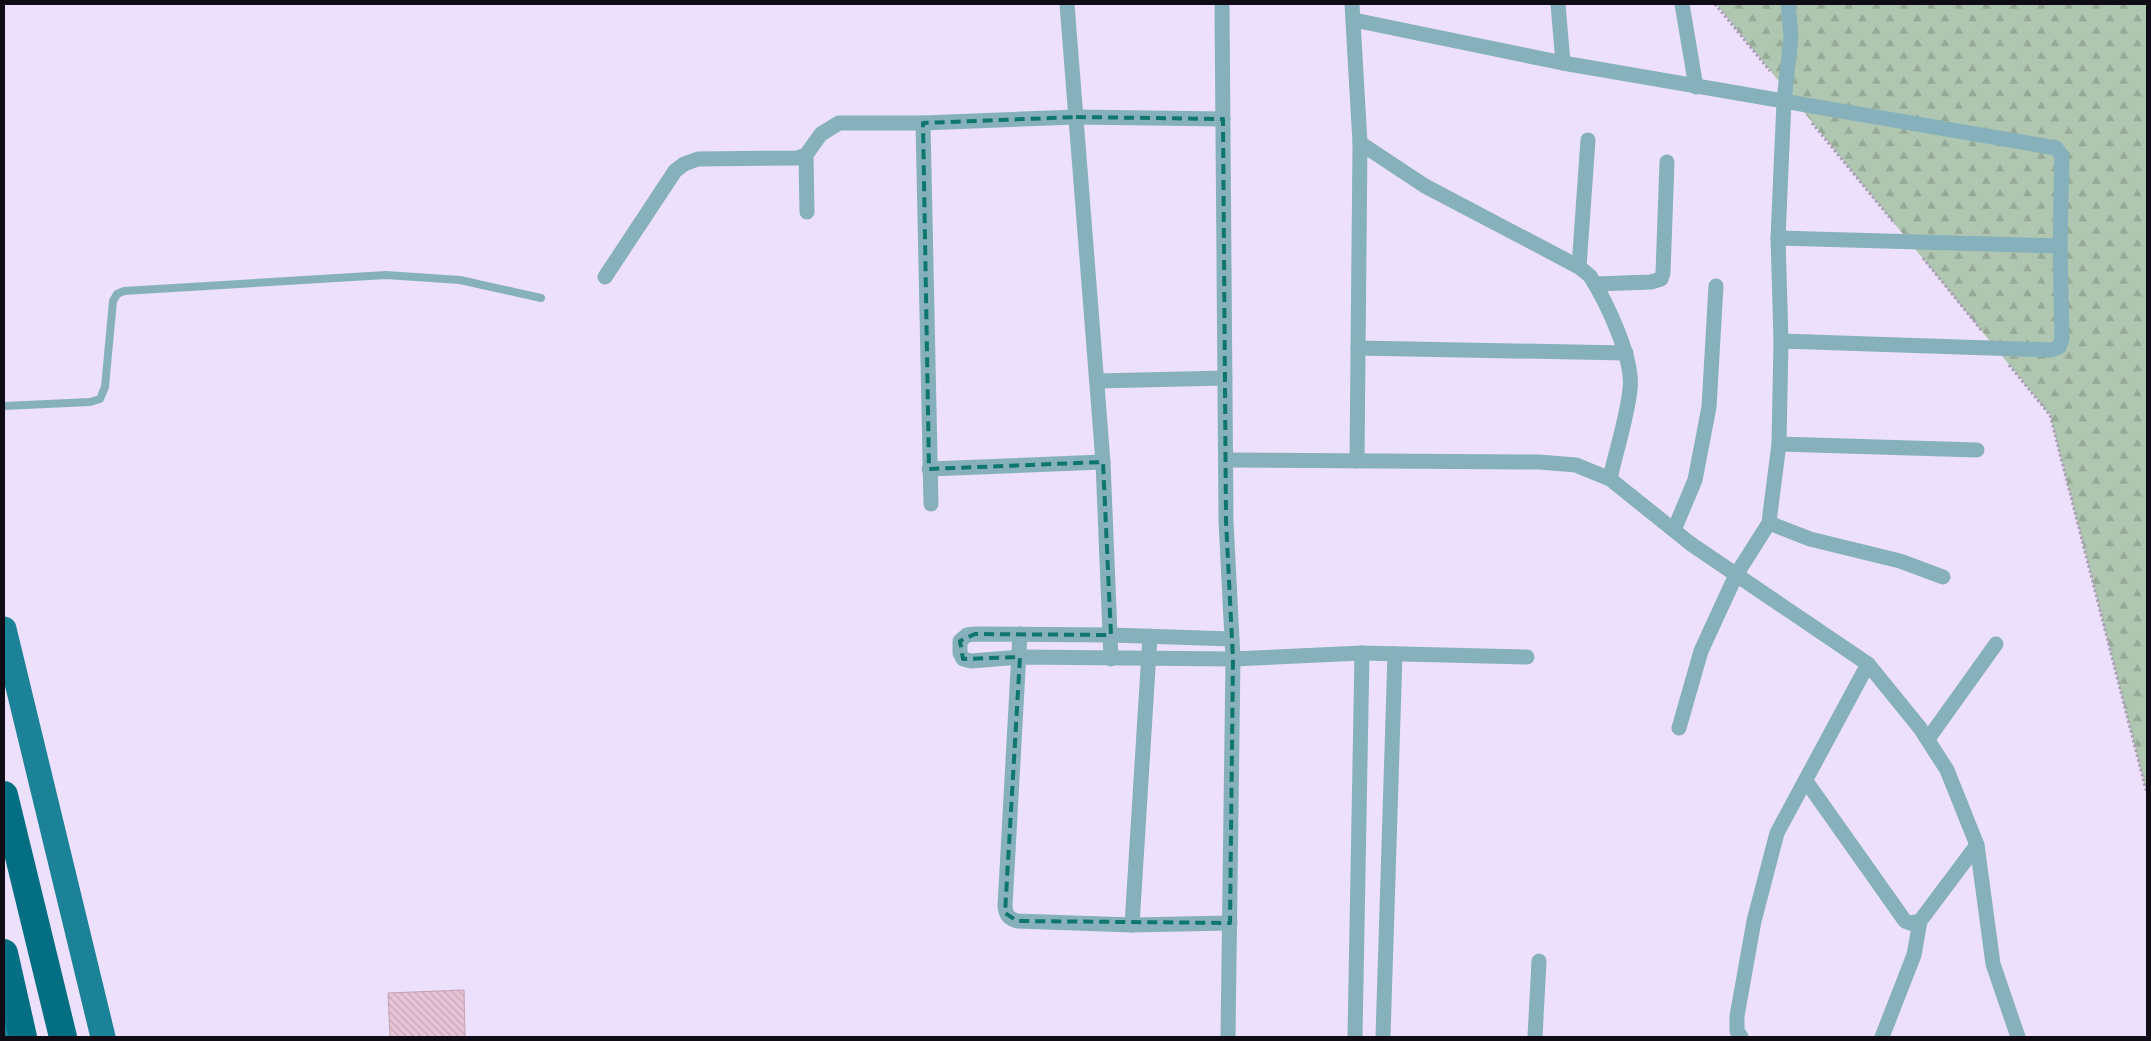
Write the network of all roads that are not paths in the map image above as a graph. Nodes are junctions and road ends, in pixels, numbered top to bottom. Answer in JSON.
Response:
{"nodes":[{"id":1,"x":1067,"y":4,"type":"edge"},
{"id":2,"x":1222,"y":4,"type":"edge"},
{"id":3,"x":1352,"y":4,"type":"edge"},
{"id":4,"x":1558,"y":4,"type":"edge"},
{"id":5,"x":1682,"y":4,"type":"edge"},
{"id":6,"x":1788,"y":4,"type":"edge"},
{"id":7,"x":1354,"y":20,"type":"junction"},
{"id":8,"x":1562,"y":63,"type":"junction"},
{"id":9,"x":1696,"y":87,"type":"junction"},
{"id":10,"x":1784,"y":102,"type":"junction"},
{"id":11,"x":1076,"y":117,"type":"junction"},
{"id":12,"x":1223,"y":119,"type":"junction"},
{"id":13,"x":923,"y":123,"type":"junction"},
{"id":14,"x":1588,"y":140,"type":"dead end"},
{"id":15,"x":1360,"y":143,"type":"junction"},
{"id":16,"x":806,"y":155,"type":"junction"},
{"id":17,"x":1667,"y":162,"type":"dead end"},
{"id":18,"x":807,"y":212,"type":"dead end"},
{"id":19,"x":1778,"y":238,"type":"junction"},
{"id":20,"x":2060,"y":246,"type":"junction"},
{"id":21,"x":1579,"y":267,"type":"junction"},
{"id":22,"x":605,"y":277,"type":"dead end"},
{"id":23,"x":1595,"y":284,"type":"junction"},
{"id":24,"x":1716,"y":286,"type":"dead end"},
{"id":25,"x":541,"y":298,"type":"dead end"},
{"id":26,"x":1781,"y":341,"type":"junction"},
{"id":27,"x":1358,"y":348,"type":"junction"},
{"id":28,"x":1626,"y":353,"type":"junction"},
{"id":29,"x":1226,"y":378,"type":"junction"},
{"id":30,"x":1097,"y":381,"type":"junction"},
{"id":31,"x":4,"y":406,"type":"edge"},
{"id":32,"x":1779,"y":444,"type":"junction"},
{"id":33,"x":1976,"y":450,"type":"dead end"},
{"id":34,"x":1226,"y":460,"type":"junction"},
{"id":35,"x":1357,"y":461,"type":"junction"},
{"id":36,"x":1103,"y":462,"type":"junction"},
{"id":37,"x":929,"y":469,"type":"junction"},
{"id":38,"x":1610,"y":479,"type":"junction"},
{"id":39,"x":931,"y":504,"type":"dead end"},
{"id":40,"x":1769,"y":523,"type":"junction"},
{"id":41,"x":1674,"y":530,"type":"junction"},
{"id":42,"x":1736,"y":575,"type":"junction"},
{"id":43,"x":1943,"y":577,"type":"dead end"},
{"id":44,"x":4,"y":629,"type":"edge"},
{"id":45,"x":1020,"y":634,"type":"junction"},
{"id":46,"x":1111,"y":635,"type":"junction"},
{"id":47,"x":1150,"y":636,"type":"junction"},
{"id":48,"x":1232,"y":639,"type":"junction"},
{"id":49,"x":1996,"y":644,"type":"dead end"},
{"id":50,"x":1362,"y":654,"type":"junction"},
{"id":51,"x":1395,"y":654,"type":"junction"},
{"id":52,"x":1528,"y":657,"type":"dead end"},
{"id":53,"x":1020,"y":658,"type":"junction"},
{"id":54,"x":1111,"y":659,"type":"junction"},
{"id":55,"x":1150,"y":659,"type":"junction"},
{"id":56,"x":1233,"y":659,"type":"junction"},
{"id":57,"x":1868,"y":664,"type":"junction"},
{"id":58,"x":1679,"y":728,"type":"dead end"},
{"id":59,"x":1928,"y":740,"type":"junction"},
{"id":60,"x":1806,"y":781,"type":"junction"},
{"id":61,"x":4,"y":795,"type":"edge"},
{"id":62,"x":1976,"y":845,"type":"junction"},
{"id":63,"x":1920,"y":921,"type":"junction"},
{"id":64,"x":1230,"y":923,"type":"junction"},
{"id":65,"x":1132,"y":925,"type":"junction"},
{"id":66,"x":4,"y":953,"type":"edge"},
{"id":67,"x":1539,"y":962,"type":"dead end"},
{"id":68,"x":4,"y":1029,"type":"edge"},
{"id":69,"x":6,"y":1037,"type":"edge"},
{"id":70,"x":23,"y":1037,"type":"edge"},
{"id":71,"x":63,"y":1037,"type":"edge"},
{"id":72,"x":103,"y":1037,"type":"edge"},
{"id":73,"x":1228,"y":1037,"type":"edge"},
{"id":74,"x":1355,"y":1037,"type":"edge"},
{"id":75,"x":1383,"y":1037,"type":"edge"},
{"id":76,"x":1535,"y":1037,"type":"edge"},
{"id":77,"x":1742,"y":1037,"type":"edge"},
{"id":78,"x":1882,"y":1037,"type":"edge"},
{"id":79,"x":2018,"y":1037,"type":"edge"}],
"edges":[{"from":1,"to":11,"type":"street"},
{"from":2,"to":12,"type":"street"},
{"from":3,"to":7,"type":"street"},
{"from":4,"to":8,"type":"street"},
{"from":5,"to":9,"type":"street"},
{"from":6,"to":10,"type":"street"},
{"from":7,"to":8,"type":"street"},
{"from":7,"to":15,"type":"street"},
{"from":8,"to":9,"type":"street"},
{"from":9,"to":10,"type":"street"},
{"from":10,"to":19,"type":"street"},
{"from":10,"to":20,"type":"street"},
{"from":11,"to":12,"type":"street"},
{"from":11,"to":13,"type":"street"},
{"from":11,"to":30,"type":"street"},
{"from":12,"to":29,"type":"street"},
{"from":13,"to":16,"type":"street"},
{"from":13,"to":37,"type":"street"},
{"from":14,"to":21,"type":"street"},
{"from":15,"to":21,"type":"street"},
{"from":15,"to":27,"type":"street"},
{"from":16,"to":18,"type":"street"},
{"from":16,"to":22,"type":"street"},
{"from":17,"to":23,"type":"street"},
{"from":19,"to":20,"type":"street"},
{"from":19,"to":26,"type":"street"},
{"from":20,"to":26,"type":"street"},
{"from":21,"to":23,"type":"street"},
{"from":23,"to":28,"type":"street"},
{"from":24,"to":41,"type":"street"},
{"from":25,"to":31,"type":"lane"},
{"from":26,"to":32,"type":"street"},
{"from":27,"to":28,"type":"street"},
{"from":27,"to":35,"type":"street"},
{"from":28,"to":38,"type":"street"},
{"from":29,"to":30,"type":"street"},
{"from":29,"to":34,"type":"street"},
{"from":30,"to":36,"type":"street"},
{"from":32,"to":33,"type":"street"},
{"from":32,"to":40,"type":"street"},
{"from":34,"to":35,"type":"street"},
{"from":34,"to":48,"type":"street"},
{"from":35,"to":38,"type":"street"},
{"from":36,"to":37,"type":"street"},
{"from":36,"to":46,"type":"street"},
{"from":37,"to":39,"type":"street"},
{"from":38,"to":41,"type":"street"},
{"from":40,"to":42,"type":"street"},
{"from":40,"to":43,"type":"street"},
{"from":41,"to":42,"type":"street"},
{"from":42,"to":57,"type":"street"},
{"from":42,"to":58,"type":"street"},
{"from":44,"to":72,"type":"main road"},
{"from":45,"to":46,"type":"street"},
{"from":45,"to":53,"type":"street"},
{"from":45,"to":53,"type":"street"},
{"from":46,"to":47,"type":"street"},
{"from":46,"to":54,"type":"street"},
{"from":47,"to":48,"type":"street"},
{"from":47,"to":55,"type":"street"},
{"from":48,"to":56,"type":"street"},
{"from":49,"to":59,"type":"street"},
{"from":50,"to":51,"type":"street"},
{"from":50,"to":56,"type":"street"},
{"from":50,"to":74,"type":"street"},
{"from":51,"to":52,"type":"street"},
{"from":51,"to":75,"type":"street"},
{"from":53,"to":54,"type":"street"},
{"from":53,"to":65,"type":"street"},
{"from":54,"to":55,"type":"street"},
{"from":55,"to":56,"type":"street"},
{"from":55,"to":65,"type":"street"},
{"from":56,"to":64,"type":"street"},
{"from":57,"to":59,"type":"street"},
{"from":57,"to":60,"type":"street"},
{"from":59,"to":62,"type":"street"},
{"from":60,"to":63,"type":"street"},
{"from":60,"to":77,"type":"street"},
{"from":61,"to":71,"type":"highway"},
{"from":62,"to":63,"type":"street"},
{"from":62,"to":79,"type":"street"},
{"from":63,"to":78,"type":"street"},
{"from":64,"to":65,"type":"street"},
{"from":64,"to":73,"type":"street"},
{"from":66,"to":70,"type":"highway"},
{"from":67,"to":76,"type":"street"},
{"from":68,"to":69,"type":"main road"}]}
